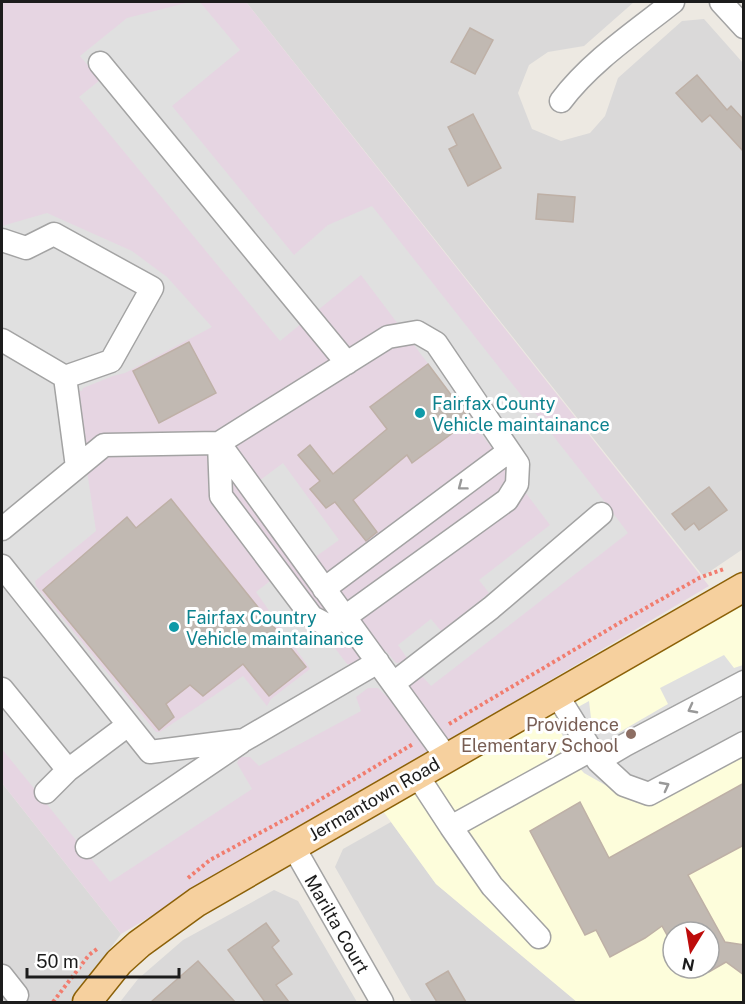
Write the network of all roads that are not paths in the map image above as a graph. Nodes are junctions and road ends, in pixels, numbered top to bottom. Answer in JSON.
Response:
{"nodes":[{"id":1,"x":673,"y":2,"type":"edge"},
{"id":2,"x":721,"y":2,"type":"edge"},
{"id":3,"x":744,"y":27,"type":"edge"},
{"id":4,"x":100,"y":63,"type":"dead end"},
{"id":5,"x":561,"y":101,"type":"dead end"},
{"id":6,"x":2,"y":240,"type":"edge"},
{"id":7,"x":2,"y":340,"type":"edge"},
{"id":8,"x":347,"y":363,"type":"junction"},
{"id":9,"x":65,"y":377,"type":"junction"},
{"id":10,"x":219,"y":443,"type":"junction"},
{"id":11,"x":509,"y":451,"type":"junction"},
{"id":12,"x":77,"y":467,"type":"junction"},
{"id":13,"x":601,"y":514,"type":"dead end"},
{"id":14,"x":2,"y":530,"type":"edge"},
{"id":15,"x":284,"y":532,"type":"junction"},
{"id":16,"x":261,"y":550,"type":"junction"},
{"id":17,"x":2,"y":566,"type":"edge"},
{"id":18,"x":744,"y":587,"type":"edge"},
{"id":19,"x":324,"y":589,"type":"junction"},
{"id":20,"x":345,"y":617,"type":"junction"},
{"id":21,"x":378,"y":662,"type":"junction"},
{"id":22,"x":744,"y":682,"type":"edge"},
{"id":23,"x":394,"y":683,"type":"junction"},
{"id":24,"x":2,"y":689,"type":"edge"},
{"id":25,"x":557,"y":695,"type":"junction"},
{"id":26,"x":128,"y":725,"type":"junction"},
{"id":27,"x":244,"y":740,"type":"junction"},
{"id":28,"x":744,"y":743,"type":"edge"},
{"id":29,"x":595,"y":756,"type":"junction"},
{"id":30,"x":447,"y":758,"type":"junction"},
{"id":31,"x":68,"y":771,"type":"junction"},
{"id":32,"x":417,"y":775,"type":"junction"},
{"id":33,"x":46,"y":792,"type":"dead end"},
{"id":34,"x":452,"y":827,"type":"junction"},
{"id":35,"x":293,"y":846,"type":"junction"},
{"id":36,"x":87,"y":847,"type":"dead end"},
{"id":37,"x":539,"y":938,"type":"dead end"},
{"id":38,"x":2,"y":976,"type":"edge"},
{"id":39,"x":17,"y":995,"type":"dead end"},
{"id":40,"x":87,"y":1002,"type":"edge"},
{"id":41,"x":382,"y":1002,"type":"edge"}],
"edges":[{"from":1,"to":5,"type":"street"},
{"from":2,"to":3,"type":"street"},
{"from":4,"to":8,"type":"street"},
{"from":6,"to":9,"type":"street"},
{"from":7,"to":9,"type":"street"},
{"from":8,"to":10,"type":"street"},
{"from":8,"to":11,"type":"street"},
{"from":9,"to":12,"type":"street"},
{"from":10,"to":12,"type":"street"},
{"from":10,"to":15,"type":"street"},
{"from":10,"to":16,"type":"street"},
{"from":11,"to":19,"type":"street","one_way":true},
{"from":11,"to":20,"type":"street"},
{"from":12,"to":14,"type":"street"},
{"from":13,"to":23,"type":"street"},
{"from":15,"to":16,"type":"street"},
{"from":15,"to":19,"type":"street"},
{"from":16,"to":20,"type":"street"},
{"from":17,"to":26,"type":"street"},
{"from":18,"to":25,"type":"main road","name":"Jermantown Road"},
{"from":19,"to":20,"type":"street"},
{"from":20,"to":21,"type":"street"},
{"from":21,"to":23,"type":"street"},
{"from":21,"to":27,"type":"street"},
{"from":22,"to":29,"type":"street","one_way":true},
{"from":23,"to":30,"type":"street"},
{"from":24,"to":31,"type":"street"},
{"from":25,"to":29,"type":"street"},
{"from":25,"to":30,"type":"main road","name":"Jermantown Road"},
{"from":26,"to":27,"type":"street"},
{"from":26,"to":31,"type":"street"},
{"from":27,"to":36,"type":"street"},
{"from":29,"to":28,"type":"street","one_way":true},
{"from":29,"to":34,"type":"street"},
{"from":30,"to":32,"type":"main road","name":"Jermantown Road"},
{"from":31,"to":33,"type":"street"},
{"from":32,"to":34,"type":"street"},
{"from":32,"to":35,"type":"main road","name":"Jermantown Road"},
{"from":34,"to":37,"type":"street"},
{"from":35,"to":40,"type":"main road","name":"Jermantown Road"},
{"from":35,"to":41,"type":"street","name":"Marilta Court"},
{"from":38,"to":39,"type":"street"}]}
